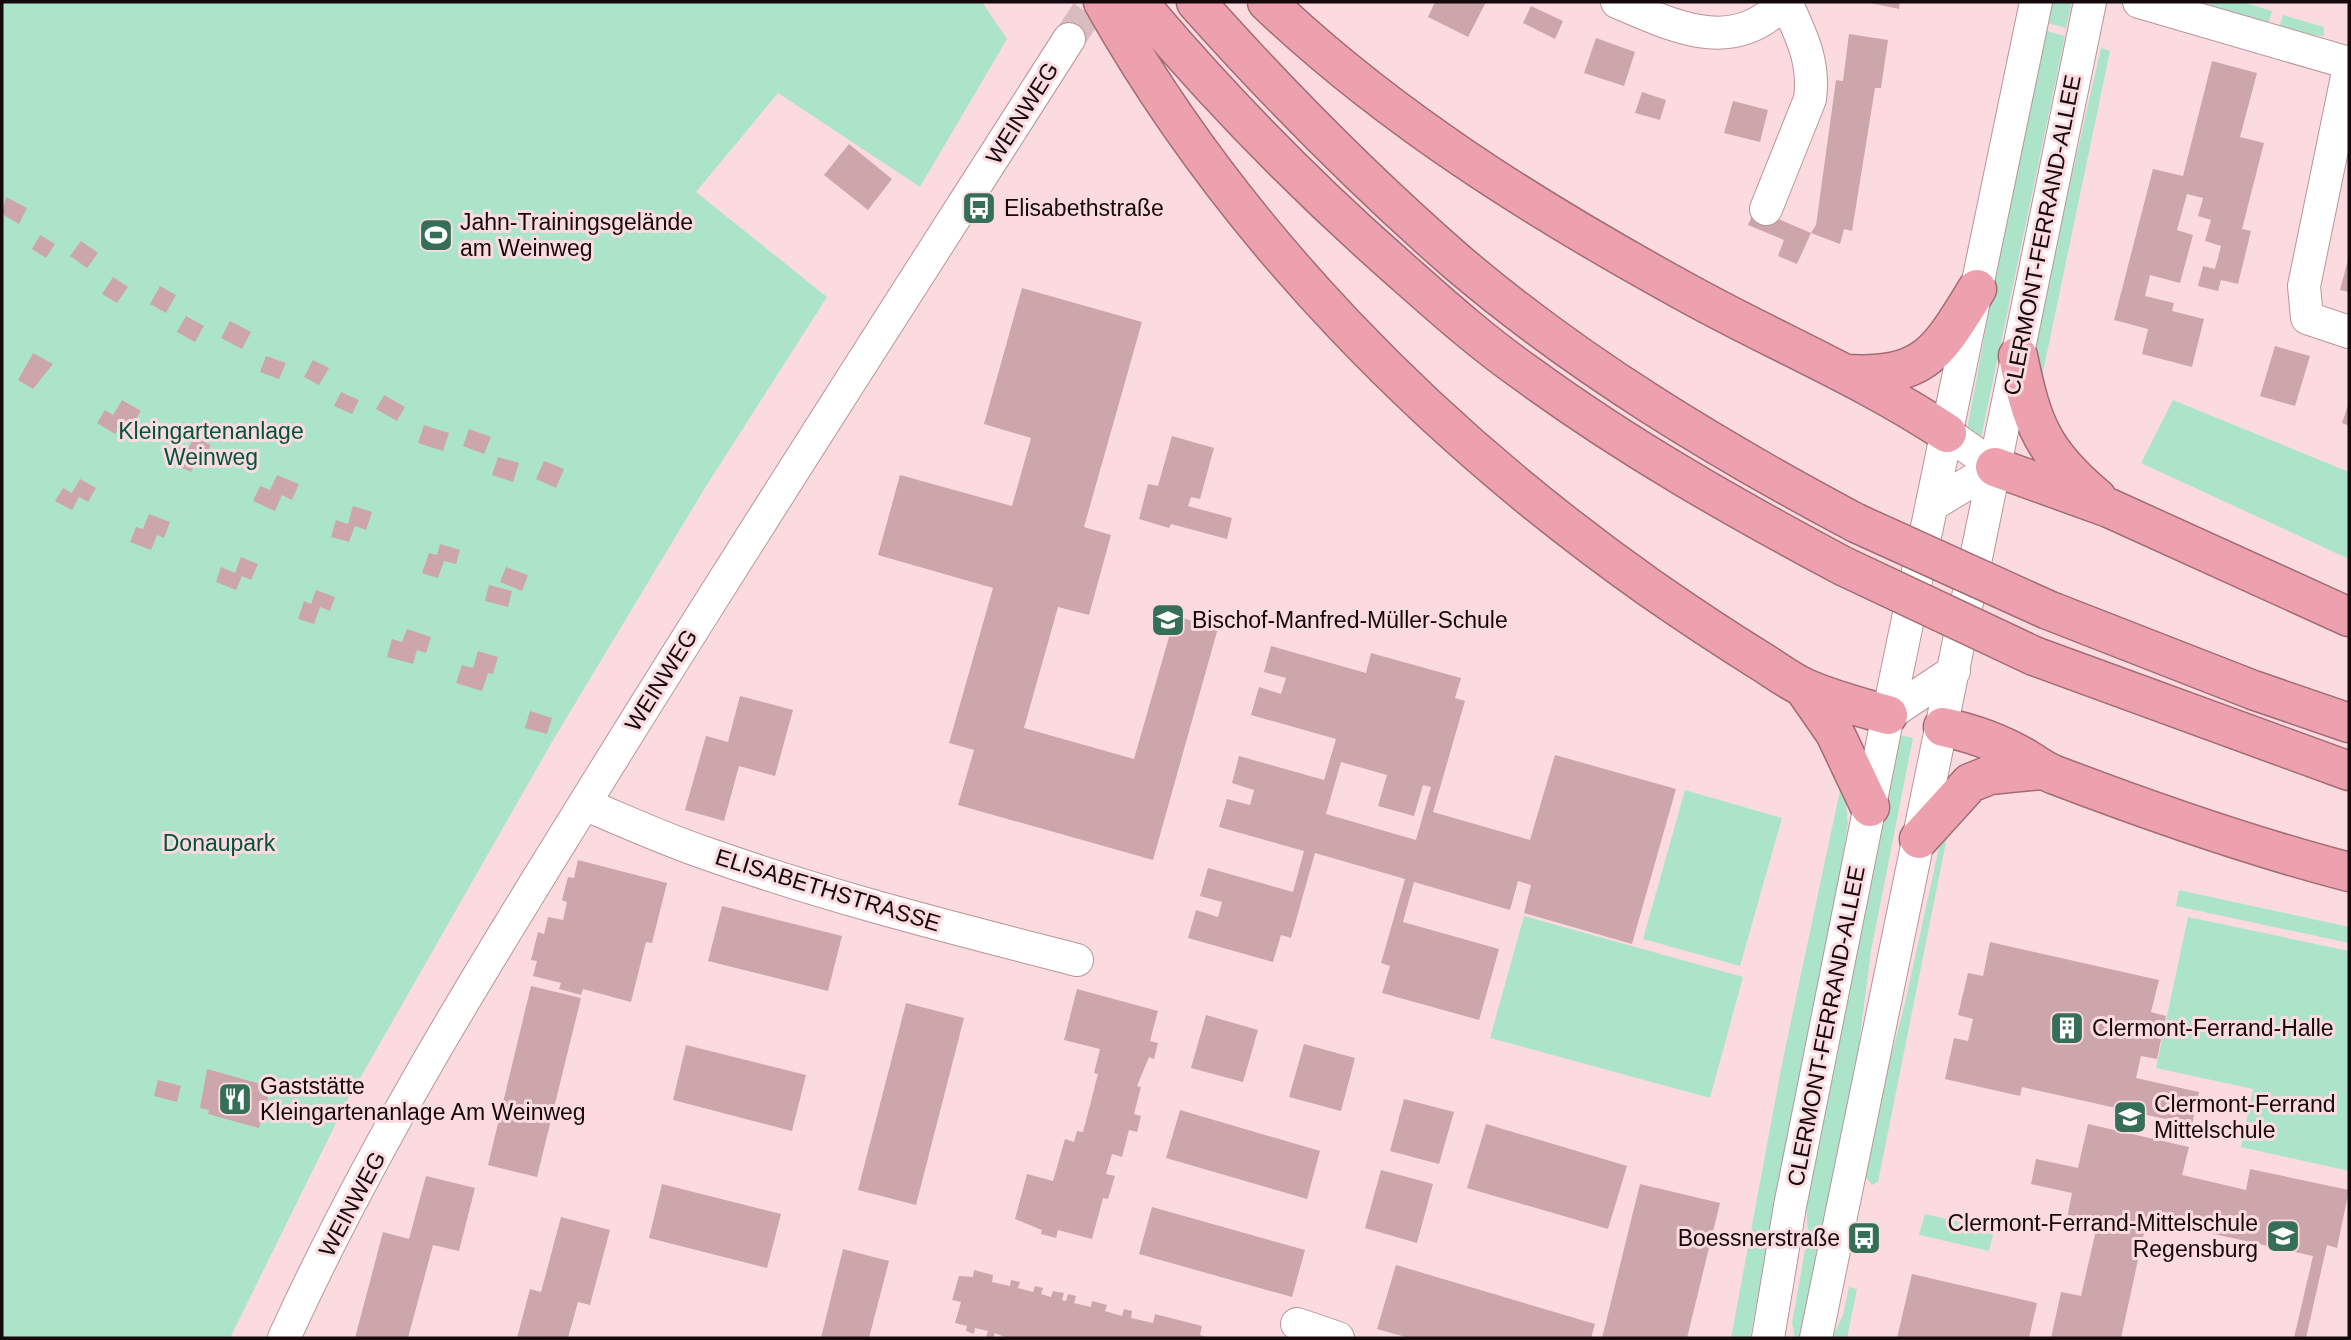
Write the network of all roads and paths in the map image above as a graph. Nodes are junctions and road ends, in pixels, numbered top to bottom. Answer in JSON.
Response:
{"nodes":[{"id":1,"x":1103,"y":2,"type":"edge"},
{"id":2,"x":1138,"y":2,"type":"edge"},
{"id":3,"x":1196,"y":2,"type":"edge"},
{"id":4,"x":1267,"y":2,"type":"edge"},
{"id":5,"x":1617,"y":2,"type":"edge"},
{"id":6,"x":1785,"y":2,"type":"edge"},
{"id":7,"x":2036,"y":2,"type":"edge"},
{"id":8,"x":2090,"y":2,"type":"edge"},
{"id":9,"x":2139,"y":2,"type":"edge"},
{"id":10,"x":1069,"y":39,"type":"tunnel mouth"},
{"id":11,"x":2349,"y":65,"type":"edge"},
{"id":12,"x":1766,"y":209,"type":"dead end"},
{"id":13,"x":1977,"y":289,"type":"junction"},
{"id":14,"x":2349,"y":332,"type":"edge"},
{"id":15,"x":2018,"y":356,"type":"junction"},
{"id":16,"x":1847,"y":374,"type":"junction"},
{"id":17,"x":1947,"y":433,"type":"junction"},
{"id":18,"x":1995,"y":467,"type":"junction"},
{"id":19,"x":1932,"y":505,"type":"junction"},
{"id":20,"x":2109,"y":508,"type":"junction"},
{"id":21,"x":2349,"y":617,"type":"edge"},
{"id":22,"x":1954,"y":671,"type":"junction"},
{"id":23,"x":1803,"y":687,"type":"junction"},
{"id":24,"x":1888,"y":715,"type":"junction"},
{"id":25,"x":2349,"y":723,"type":"edge"},
{"id":26,"x":1943,"y":727,"type":"junction"},
{"id":27,"x":2042,"y":770,"type":"junction"},
{"id":28,"x":2349,"y":771,"type":"edge"},
{"id":29,"x":584,"y":804,"type":"junction"},
{"id":30,"x":1870,"y":807,"type":"junction"},
{"id":31,"x":1919,"y":839,"type":"junction"},
{"id":32,"x":2349,"y":872,"type":"edge"},
{"id":33,"x":1077,"y":960,"type":"dead end"},
{"id":34,"x":1297,"y":1324,"type":"dead end"},
{"id":35,"x":284,"y":1338,"type":"edge"},
{"id":36,"x":1338,"y":1338,"type":"edge"},
{"id":37,"x":1768,"y":1338,"type":"edge"},
{"id":38,"x":1816,"y":1338,"type":"edge"}],
"edges":[{"from":1,"to":23,"type":"highway"},
{"from":2,"to":28,"type":"highway","bridge":true},
{"from":3,"to":25,"type":"highway","bridge":true},
{"from":4,"to":16,"type":"highway"},
{"from":5,"to":6,"type":"street"},
{"from":6,"to":12,"type":"street"},
{"from":7,"to":13,"type":"street","name":"CLERMONT-FERRAND-ALLEE"},
{"from":8,"to":15,"type":"street","name":"CLERMONT-FERRAND-ALLEE"},
{"from":9,"to":11,"type":"street"},
{"from":10,"to":29,"type":"street","name":"WEINWEG"},
{"from":11,"to":14,"type":"street"},
{"from":13,"to":16,"type":"highway"},
{"from":13,"to":17,"type":"street","name":"CLERMONT-FERRAND-ALLEE"},
{"from":15,"to":18,"type":"street","name":"CLERMONT-FERRAND-ALLEE"},
{"from":15,"to":20,"type":"highway"},
{"from":16,"to":17,"type":"highway"},
{"from":17,"to":18,"type":"street"},
{"from":17,"to":19,"type":"street","name":"CLERMONT-FERRAND-ALLEE"},
{"from":18,"to":19,"type":"street"},
{"from":18,"to":20,"type":"highway"},
{"from":18,"to":22,"type":"street","name":"CLERMONT-FERRAND-ALLEE"},
{"from":19,"to":24,"type":"street","name":"CLERMONT-FERRAND-ALLEE"},
{"from":20,"to":21,"type":"highway"},
{"from":22,"to":24,"type":"street"},
{"from":22,"to":26,"type":"street","name":"CLERMONT-FERRAND-ALLEE"},
{"from":23,"to":24,"type":"highway"},
{"from":23,"to":30,"type":"highway"},
{"from":24,"to":26,"type":"street"},
{"from":24,"to":30,"type":"street","name":"CLERMONT-FERRAND-ALLEE"},
{"from":26,"to":27,"type":"highway"},
{"from":26,"to":31,"type":"street","name":"CLERMONT-FERRAND-ALLEE"},
{"from":27,"to":31,"type":"highway"},
{"from":27,"to":32,"type":"highway"},
{"from":29,"to":33,"type":"street","name":"ELISABETHSTRASSE"},
{"from":29,"to":35,"type":"street","name":"WEINWEG"},
{"from":30,"to":37,"type":"street","name":"CLERMONT-FERRAND-ALLEE"},
{"from":31,"to":38,"type":"street","name":"CLERMONT-FERRAND-ALLEE"},
{"from":34,"to":36,"type":"street"}]}
